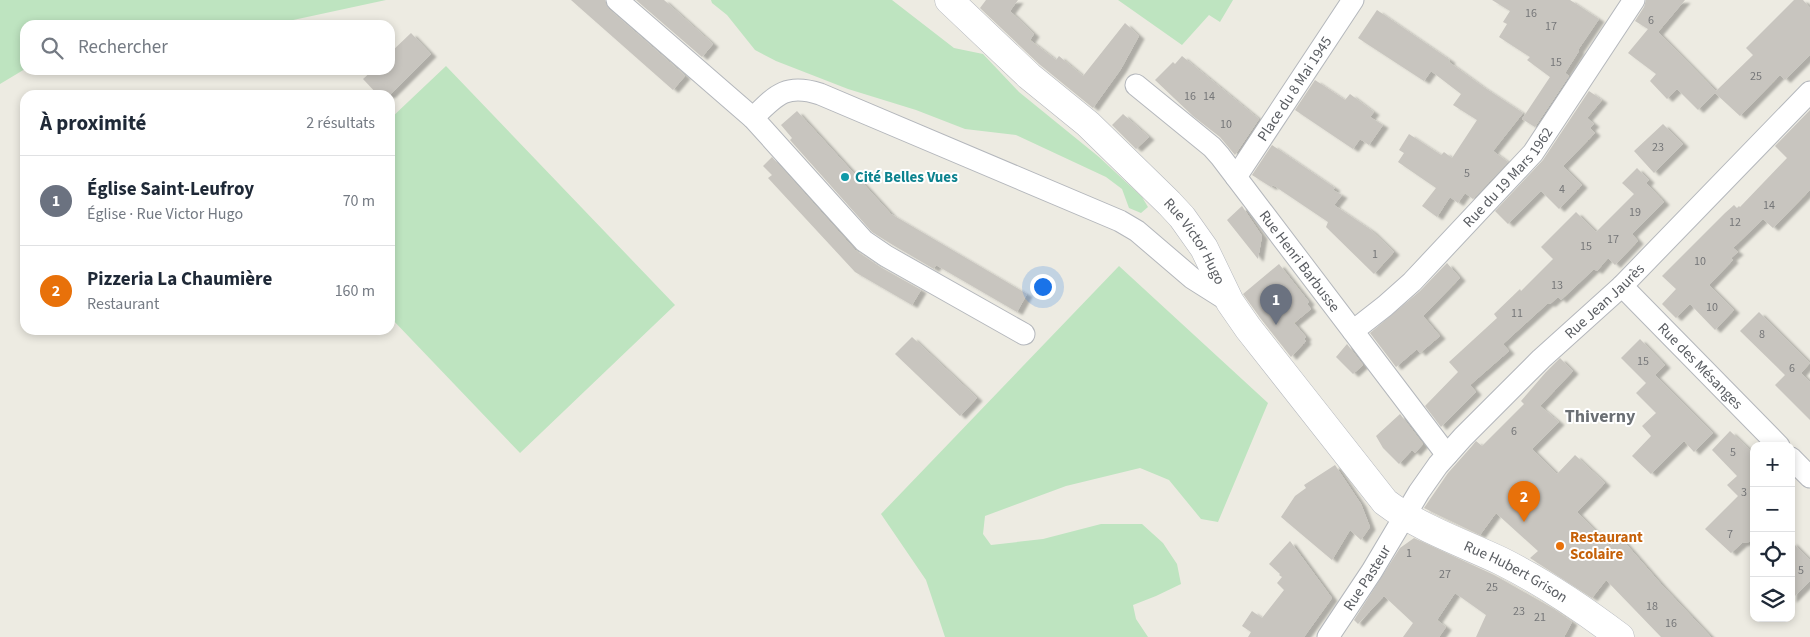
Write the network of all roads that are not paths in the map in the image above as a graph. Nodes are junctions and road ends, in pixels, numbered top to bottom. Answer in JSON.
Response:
{"nodes":[{"id":1,"x":617,"y":0,"type":"edge"},
{"id":2,"x":949,"y":0,"type":"edge"},
{"id":3,"x":1353,"y":0,"type":"edge"},
{"id":4,"x":1634,"y":0,"type":"edge"},
{"id":5,"x":1136,"y":85,"type":"dead end"},
{"id":6,"x":1810,"y":92,"type":"edge"},
{"id":7,"x":753,"y":118,"type":"junction"},
{"id":8,"x":1236,"y":177,"type":"junction"},
{"id":9,"x":1622,"y":286,"type":"junction"},
{"id":10,"x":1230,"y":302,"type":"junction"},
{"id":11,"x":1353,"y":331,"type":"junction"},
{"id":12,"x":1024,"y":334,"type":"dead end"},
{"id":13,"x":1775,"y":442,"type":"edge"},
{"id":14,"x":1447,"y":455,"type":"junction"},
{"id":15,"x":1795,"y":462,"type":"edge"},
{"id":16,"x":1810,"y":477,"type":"edge"},
{"id":17,"x":1405,"y":516,"type":"junction"},
{"id":18,"x":1328,"y":637,"type":"edge"},
{"id":19,"x":1620,"y":637,"type":"edge"}],
"edges":[{"from":1,"to":7,"type":"street"},
{"from":2,"to":10,"type":"street","name":"Rue Victor Hugo"},
{"from":3,"to":8,"type":"street","name":"Place du 8 Mai 1945"},
{"from":4,"to":11,"type":"street","name":"Rue du 19 Mars 1962"},
{"from":5,"to":8,"type":"street","name":"Rue Henri Barbusse"},
{"from":6,"to":9,"type":"street","name":"Rue Jean Jaurès"},
{"from":7,"to":10,"type":"street"},
{"from":7,"to":12,"type":"street"},
{"from":8,"to":11,"type":"street","name":"Rue Henri Barbusse"},
{"from":9,"to":13,"type":"street","name":"Rue des Mésanges"},
{"from":9,"to":14,"type":"street","name":"Rue Jean Jaurès"},
{"from":10,"to":17,"type":"street","name":"Rue Victor Hugo"},
{"from":11,"to":14,"type":"street","name":"Rue Henri Barbusse"},
{"from":14,"to":17,"type":"street","name":"Rue Jean Jaurès"},
{"from":15,"to":16,"type":"street"},
{"from":17,"to":18,"type":"street","name":"Rue Pasteur"},
{"from":17,"to":19,"type":"street","name":"Rue Hubert Grison"}]}
